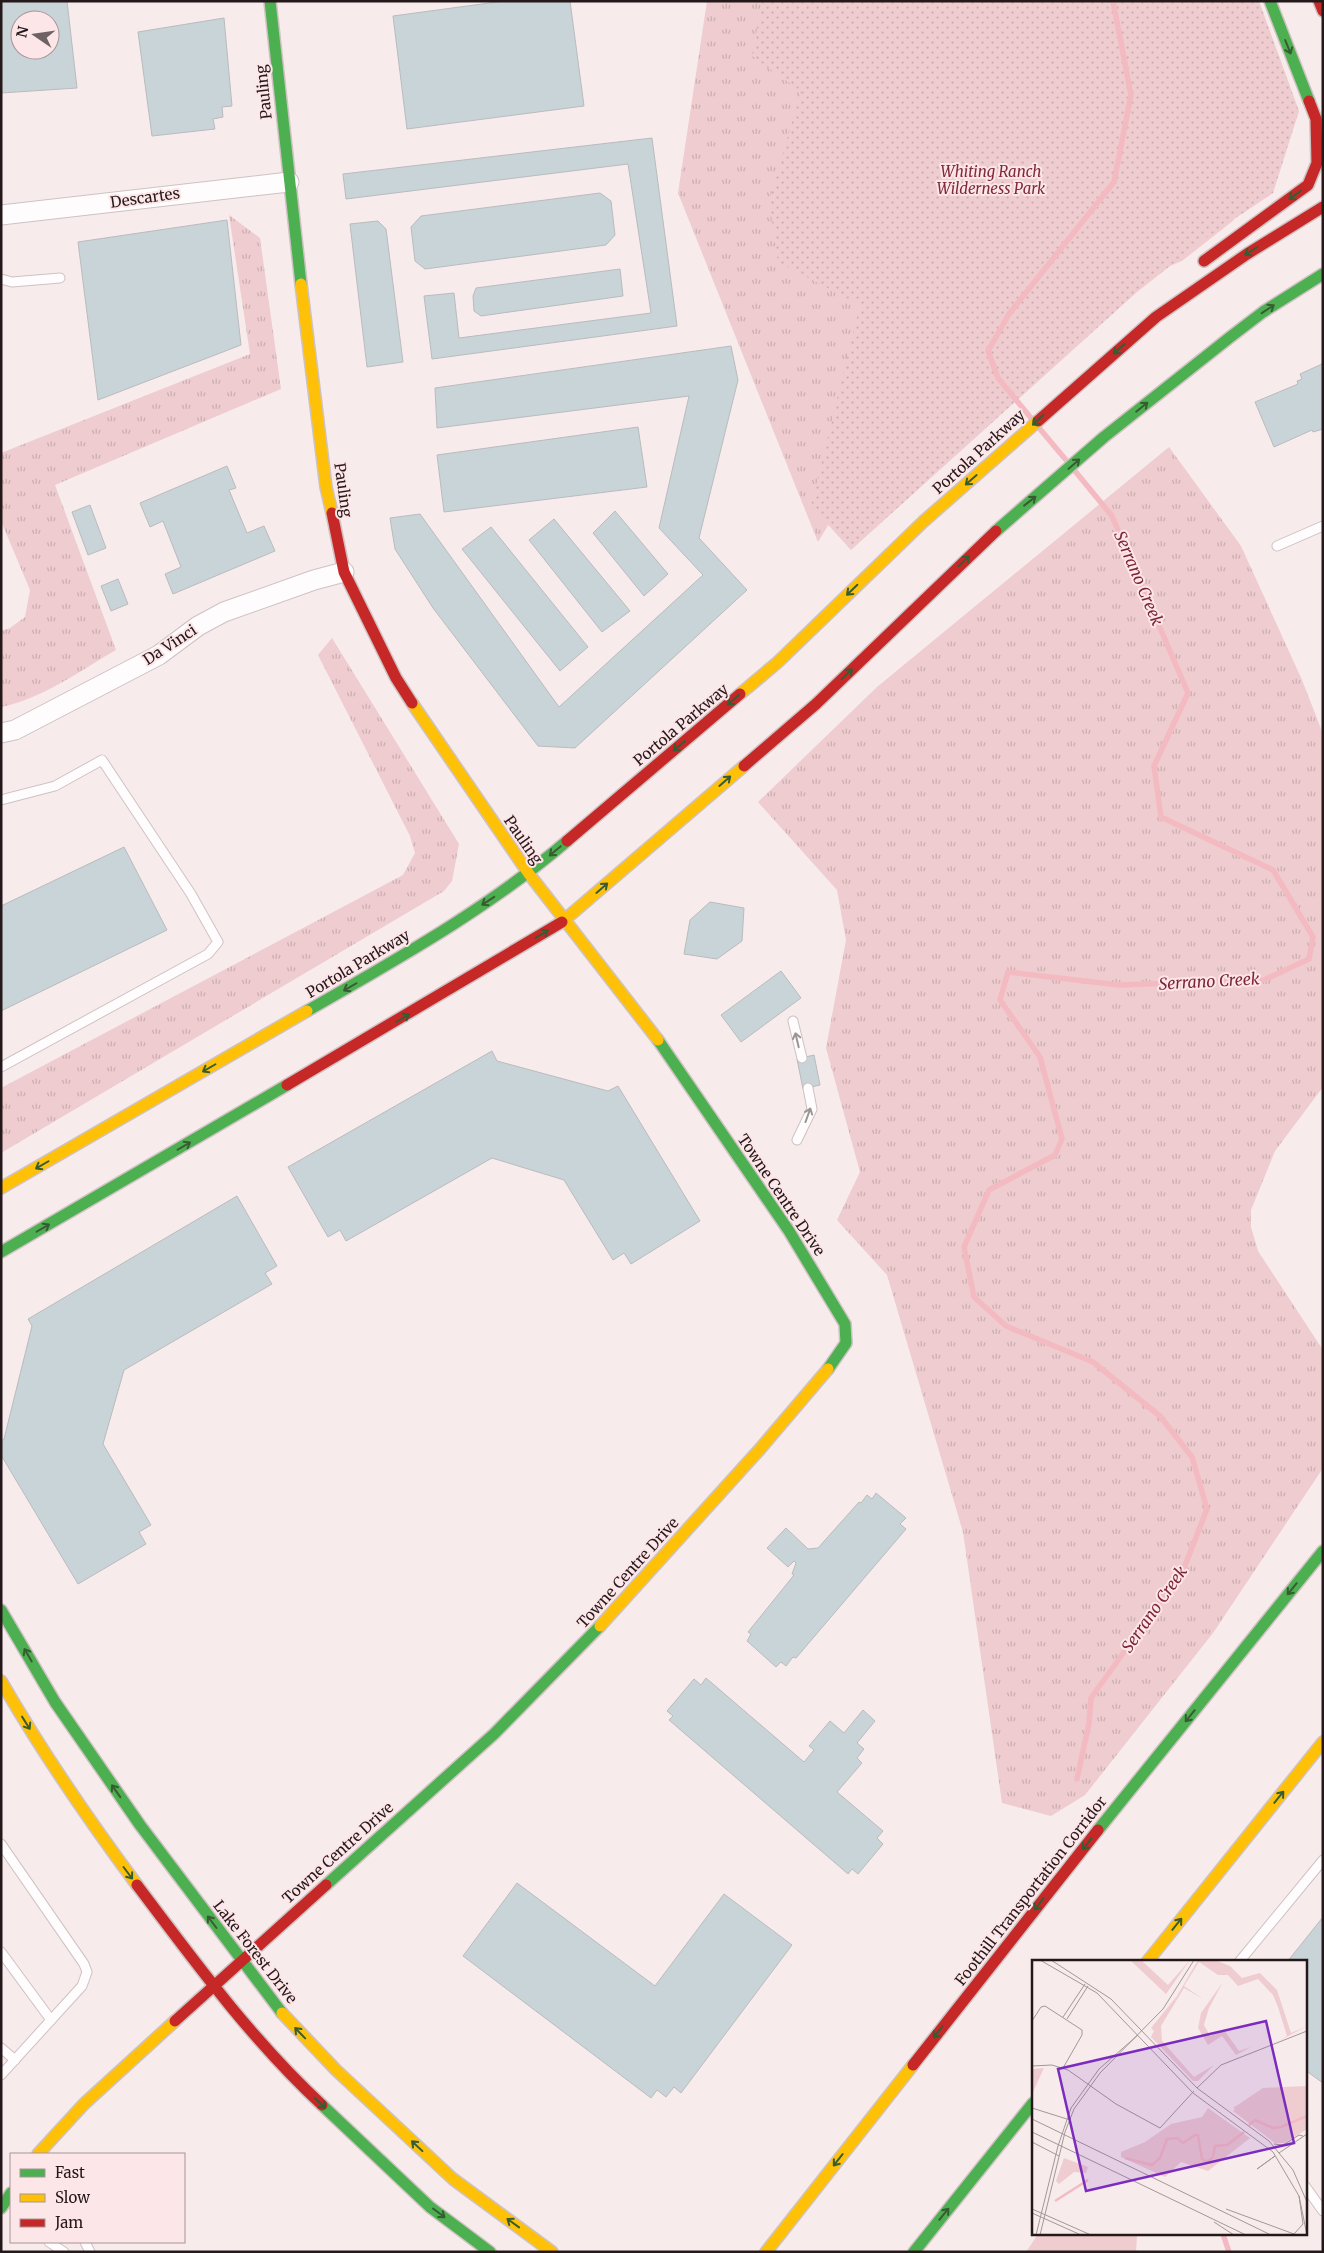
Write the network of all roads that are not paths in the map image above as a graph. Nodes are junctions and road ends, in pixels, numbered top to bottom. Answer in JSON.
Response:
{"nodes":[{"id":1,"x":270,"y":1,"type":"edge"},
{"id":2,"x":1270,"y":1,"type":"edge"},
{"id":3,"x":1319,"y":1,"type":"edge"},
{"id":4,"x":1323,"y":11,"type":"edge"},
{"id":5,"x":289,"y":182,"type":"junction"},
{"id":6,"x":1323,"y":207,"type":"edge"},
{"id":7,"x":1,"y":215,"type":"edge"},
{"id":8,"x":1192,"y":269,"type":"dead end"},
{"id":9,"x":1323,"y":274,"type":"edge"},
{"id":10,"x":60,"y":278,"type":"dead end"},
{"id":11,"x":1,"y":279,"type":"edge"},
{"id":12,"x":1166,"y":294,"type":"dead end"},
{"id":13,"x":1156,"y":317,"type":"junction"},
{"id":14,"x":1323,"y":526,"type":"edge"},
{"id":15,"x":1277,"y":546,"type":"dead end"},
{"id":16,"x":344,"y":572,"type":"junction"},
{"id":17,"x":1,"y":733,"type":"edge"},
{"id":18,"x":1,"y":800,"type":"edge"},
{"id":19,"x":528,"y":874,"type":"junction"},
{"id":20,"x":565,"y":920,"type":"junction"},
{"id":21,"x":793,"y":1021,"type":"dead end"},
{"id":22,"x":802,"y":1058,"type":"dead end"},
{"id":23,"x":1,"y":1067,"type":"edge"},
{"id":24,"x":808,"y":1088,"type":"dead end"},
{"id":25,"x":797,"y":1140,"type":"dead end"},
{"id":26,"x":1,"y":1188,"type":"edge"},
{"id":27,"x":1,"y":1252,"type":"edge"},
{"id":28,"x":1323,"y":1551,"type":"edge"},
{"id":29,"x":1,"y":1610,"type":"edge"},
{"id":30,"x":1,"y":1681,"type":"edge"},
{"id":31,"x":1323,"y":1742,"type":"edge"},
{"id":32,"x":1,"y":1844,"type":"edge"},
{"id":33,"x":1323,"y":1860,"type":"edge"},
{"id":34,"x":1,"y":1952,"type":"edge"},
{"id":35,"x":1149,"y":1960,"type":"edge"},
{"id":36,"x":1241,"y":1960,"type":"edge"},
{"id":37,"x":242,"y":1961,"type":"junction"},
{"id":38,"x":214,"y":1987,"type":"junction"},
{"id":39,"x":51,"y":2020,"type":"junction"},
{"id":40,"x":1,"y":2048,"type":"edge"},
{"id":41,"x":15,"y":2060,"type":"junction"},
{"id":42,"x":1,"y":2075,"type":"edge"},
{"id":43,"x":1032,"y":2104,"type":"edge"},
{"id":44,"x":39,"y":2153,"type":"edge"},
{"id":45,"x":1306,"y":2187,"type":"edge"},
{"id":46,"x":9,"y":2197,"type":"edge"},
{"id":47,"x":1,"y":2208,"type":"edge"},
{"id":48,"x":1323,"y":2211,"type":"edge"},
{"id":49,"x":50,"y":2243,"type":"edge"},
{"id":50,"x":64,"y":2252,"type":"edge"},
{"id":51,"x":490,"y":2252,"type":"edge"},
{"id":52,"x":552,"y":2252,"type":"edge"},
{"id":53,"x":766,"y":2252,"type":"edge"},
{"id":54,"x":914,"y":2252,"type":"edge"}],
"edges":[{"from":1,"to":5,"type":"main road","name":"Pauling"},
{"from":2,"to":8,"type":"main road","one_way":true},
{"from":3,"to":4,"type":"main road"},
{"from":5,"to":7,"type":"street","name":"Descartes"},
{"from":5,"to":16,"type":"main road","name":"Pauling"},
{"from":6,"to":13,"type":"main road","name":"Portola Parkway","one_way":true},
{"from":20,"to":9,"type":"main road","one_way":true},
{"from":10,"to":11,"type":"lane"},
{"from":12,"to":13,"type":"main road"},
{"from":13,"to":19,"type":"main road","name":"Portola Parkway","one_way":true},
{"from":14,"to":15,"type":"lane"},
{"from":16,"to":17,"type":"street","name":"Da Vinci"},
{"from":16,"to":19,"type":"main road","name":"Pauling"},
{"from":18,"to":23,"type":"lane"},
{"from":19,"to":20,"type":"main road","name":"Pauling"},
{"from":19,"to":26,"type":"main road","name":"Portola Parkway","one_way":true},
{"from":27,"to":20,"type":"main road","one_way":true},
{"from":20,"to":37,"type":"main road","name":"Towne Centre Drive"},
{"from":22,"to":21,"type":"lane","one_way":true},
{"from":25,"to":24,"type":"lane","one_way":true},
{"from":28,"to":53,"type":"main road","name":"Foothill Transportation Corridor","one_way":true},
{"from":37,"to":29,"type":"main road","name":"Lake Forest Drive","one_way":true},
{"from":30,"to":38,"type":"main road","one_way":true},
{"from":35,"to":31,"type":"main road","one_way":true},
{"from":32,"to":39,"type":"lane"},
{"from":33,"to":36,"type":"lane"},
{"from":34,"to":39,"type":"lane"},
{"from":37,"to":38,"type":"main road","name":"Towne Centre Drive"},
{"from":52,"to":37,"type":"main road","name":"Lake Forest Drive","one_way":true},
{"from":38,"to":44,"type":"main road","name":"Towne Centre Drive"},
{"from":38,"to":51,"type":"main road","one_way":true},
{"from":39,"to":41,"type":"lane"},
{"from":40,"to":41,"type":"lane"},
{"from":41,"to":42,"type":"lane"},
{"from":54,"to":43,"type":"main road","one_way":true},
{"from":45,"to":48,"type":"lane"},
{"from":46,"to":47,"type":"main road"},
{"from":49,"to":50,"type":"lane"}]}
